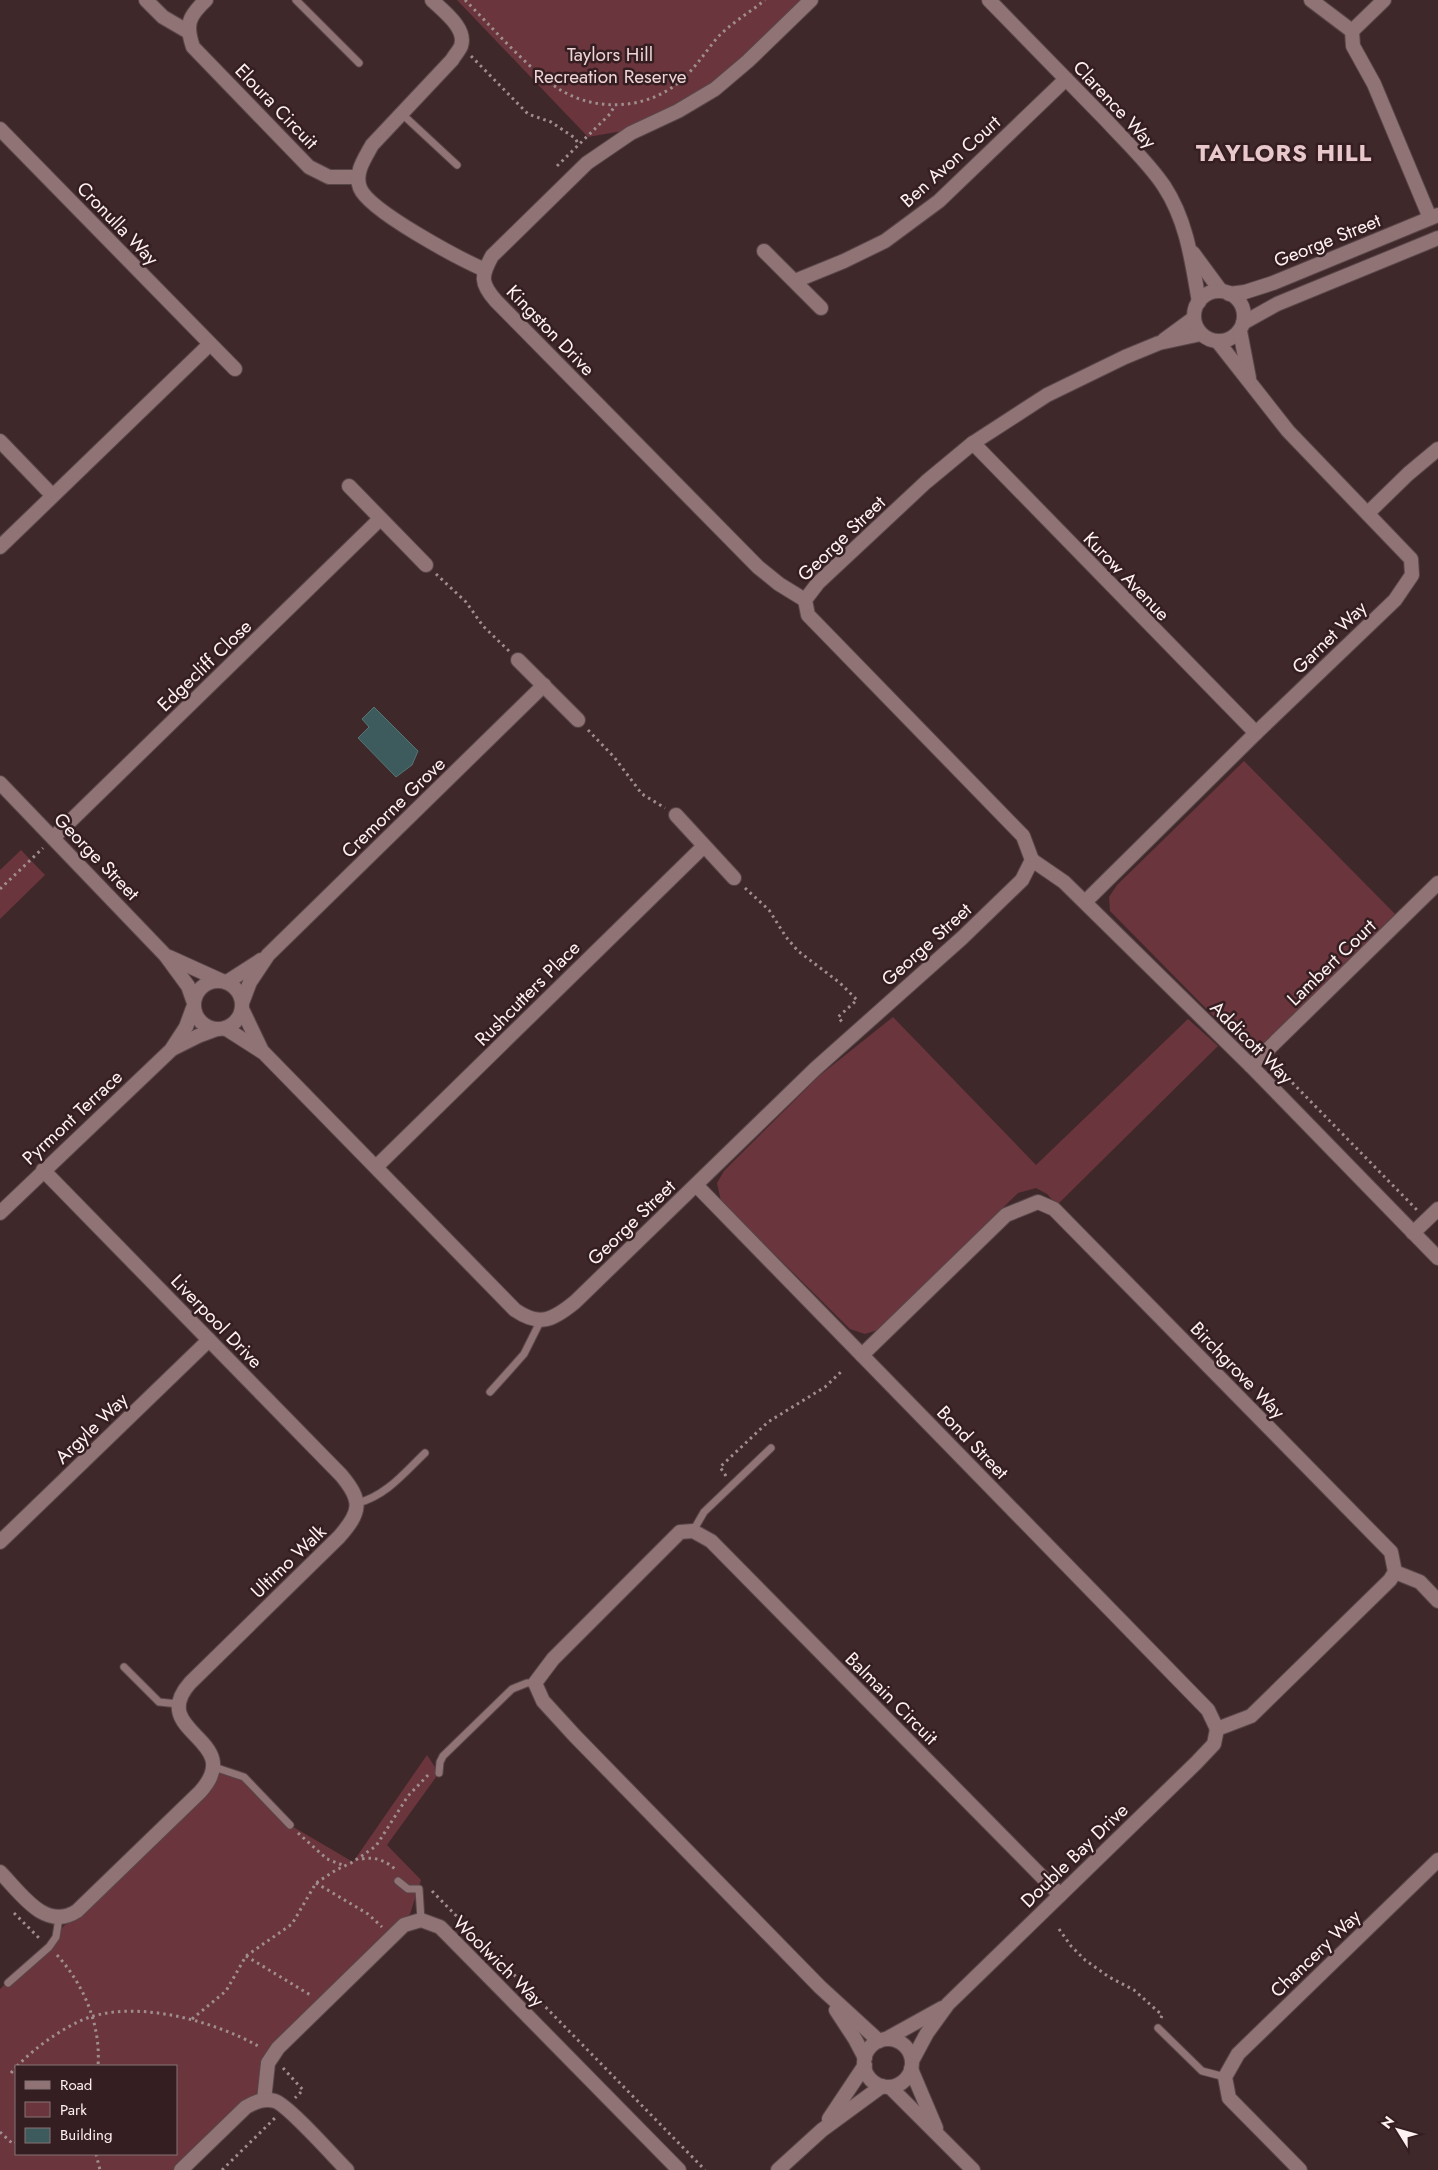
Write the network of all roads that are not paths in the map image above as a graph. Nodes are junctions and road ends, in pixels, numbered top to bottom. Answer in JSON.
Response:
{"nodes":[{"id":1,"x":146,"y":0,"type":"edge"},
{"id":2,"x":206,"y":0,"type":"edge"},
{"id":3,"x":296,"y":0,"type":"edge"},
{"id":4,"x":432,"y":0,"type":"edge"},
{"id":5,"x":811,"y":0,"type":"edge"},
{"id":6,"x":989,"y":0,"type":"edge"},
{"id":7,"x":1311,"y":0,"type":"edge"},
{"id":8,"x":1384,"y":0,"type":"edge"},
{"id":9,"x":1352,"y":31,"type":"junction"},
{"id":10,"x":188,"y":32,"type":"junction"},
{"id":11,"x":360,"y":63,"type":"dead end"},
{"id":12,"x":1066,"y":79,"type":"junction"},
{"id":13,"x":401,"y":113,"type":"junction"},
{"id":14,"x":0,"y":129,"type":"edge"},
{"id":15,"x":457,"y":165,"type":"dead end"},
{"id":16,"x":358,"y":177,"type":"junction"},
{"id":17,"x":1434,"y":216,"type":"edge"},
{"id":18,"x":1438,"y":238,"type":"edge"},
{"id":19,"x":764,"y":250,"type":"dead end"},
{"id":20,"x":1191,"y":250,"type":"junction"},
{"id":21,"x":485,"y":270,"type":"junction"},
{"id":22,"x":795,"y":281,"type":"junction"},
{"id":23,"x":1225,"y":292,"type":"junction"},
{"id":24,"x":1199,"y":302,"type":"junction"},
{"id":25,"x":822,"y":308,"type":"dead end"},
{"id":26,"x":1194,"y":318,"type":"junction"},
{"id":27,"x":1241,"y":327,"type":"junction"},
{"id":28,"x":1201,"y":334,"type":"junction"},
{"id":29,"x":1218,"y":342,"type":"junction"},
{"id":30,"x":1159,"y":343,"type":"junction"},
{"id":31,"x":210,"y":344,"type":"junction"},
{"id":32,"x":235,"y":369,"type":"dead end"},
{"id":33,"x":1250,"y":382,"type":"junction"},
{"id":34,"x":0,"y":441,"type":"edge"},
{"id":35,"x":973,"y":443,"type":"junction"},
{"id":36,"x":1438,"y":449,"type":"edge"},
{"id":37,"x":349,"y":486,"type":"dead end"},
{"id":38,"x":52,"y":495,"type":"junction"},
{"id":39,"x":1368,"y":513,"type":"junction"},
{"id":40,"x":380,"y":519,"type":"junction"},
{"id":41,"x":0,"y":547,"type":"edge"},
{"id":42,"x":426,"y":565,"type":"road end"},
{"id":43,"x":806,"y":600,"type":"junction"},
{"id":44,"x":518,"y":660,"type":"road end"},
{"id":45,"x":544,"y":685,"type":"junction"},
{"id":46,"x":578,"y":720,"type":"road end"},
{"id":47,"x":1256,"y":733,"type":"junction"},
{"id":48,"x":0,"y":783,"type":"edge"},
{"id":49,"x":676,"y":815,"type":"road end"},
{"id":50,"x":54,"y":837,"type":"junction"},
{"id":51,"x":704,"y":846,"type":"junction"},
{"id":52,"x":1032,"y":860,"type":"junction"},
{"id":53,"x":734,"y":878,"type":"road end"},
{"id":54,"x":1438,"y":883,"type":"edge"},
{"id":55,"x":1085,"y":902,"type":"junction"},
{"id":56,"x":268,"y":955,"type":"junction"},
{"id":57,"x":166,"y":956,"type":"junction"},
{"id":58,"x":224,"y":982,"type":"junction"},
{"id":59,"x":194,"y":1006,"type":"junction"},
{"id":60,"x":242,"y":1006,"type":"junction"},
{"id":61,"x":221,"y":1029,"type":"junction"},
{"id":62,"x":171,"y":1050,"type":"junction"},
{"id":63,"x":264,"y":1054,"type":"junction"},
{"id":64,"x":1251,"y":1066,"type":"junction"},
{"id":65,"x":376,"y":1167,"type":"junction"},
{"id":66,"x":44,"y":1170,"type":"junction"},
{"id":67,"x":696,"y":1185,"type":"junction"},
{"id":68,"x":1438,"y":1208,"type":"edge"},
{"id":69,"x":0,"y":1213,"type":"edge"},
{"id":70,"x":1413,"y":1233,"type":"junction"},
{"id":71,"x":1438,"y":1258,"type":"edge"},
{"id":72,"x":541,"y":1320,"type":"junction"},
{"id":73,"x":209,"y":1340,"type":"junction"},
{"id":74,"x":862,"y":1355,"type":"junction"},
{"id":75,"x":490,"y":1392,"type":"dead end"},
{"id":76,"x":771,"y":1448,"type":"dead end"},
{"id":77,"x":425,"y":1452,"type":"dead end"},
{"id":78,"x":358,"y":1503,"type":"junction"},
{"id":79,"x":693,"y":1531,"type":"junction"},
{"id":80,"x":0,"y":1542,"type":"edge"},
{"id":81,"x":1395,"y":1572,"type":"junction"},
{"id":82,"x":1438,"y":1601,"type":"edge"},
{"id":83,"x":124,"y":1667,"type":"dead end"},
{"id":84,"x":535,"y":1683,"type":"junction"},
{"id":85,"x":178,"y":1704,"type":"junction"},
{"id":86,"x":1217,"y":1729,"type":"junction"},
{"id":87,"x":214,"y":1767,"type":"junction"},
{"id":88,"x":439,"y":1770,"type":"road end"},
{"id":89,"x":290,"y":1825,"type":"road end"},
{"id":90,"x":1438,"y":1860,"type":"edge"},
{"id":91,"x":0,"y":1872,"type":"edge"},
{"id":92,"x":399,"y":1878,"type":"road end"},
{"id":93,"x":1060,"y":1895,"type":"junction"},
{"id":94,"x":58,"y":1918,"type":"junction"},
{"id":95,"x":421,"y":1920,"type":"junction"},
{"id":96,"x":8,"y":1983,"type":"dead end"},
{"id":97,"x":820,"y":1986,"type":"junction"},
{"id":98,"x":948,"y":2004,"type":"junction"},
{"id":99,"x":1158,"y":2028,"type":"road end"},
{"id":100,"x":882,"y":2040,"type":"junction"},
{"id":101,"x":865,"y":2062,"type":"junction"},
{"id":102,"x":911,"y":2065,"type":"junction"},
{"id":103,"x":1225,"y":2078,"type":"junction"},
{"id":104,"x":886,"y":2086,"type":"junction"},
{"id":105,"x":264,"y":2100,"type":"junction"},
{"id":106,"x":822,"y":2130,"type":"junction"},
{"id":107,"x":939,"y":2134,"type":"junction"},
{"id":108,"x":181,"y":2170,"type":"edge"},
{"id":109,"x":347,"y":2170,"type":"edge"},
{"id":110,"x":679,"y":2170,"type":"edge"},
{"id":111,"x":778,"y":2170,"type":"edge"},
{"id":112,"x":974,"y":2170,"type":"edge"},
{"id":113,"x":1300,"y":2170,"type":"edge"}],
"edges":[{"from":1,"to":10,"type":"street"},
{"from":2,"to":10,"type":"street"},
{"from":3,"to":11,"type":"lane"},
{"from":4,"to":13,"type":"street"},
{"from":5,"to":21,"type":"street"},
{"from":6,"to":12,"type":"street","name":"Clarence Way"},
{"from":7,"to":9,"type":"street"},
{"from":8,"to":9,"type":"street"},
{"from":9,"to":17,"type":"street"},
{"from":10,"to":16,"type":"street","name":"Eloura Circuit"},
{"from":12,"to":20,"type":"street","name":"Clarence Way"},
{"from":12,"to":22,"type":"street","name":"Ben Avon Court"},
{"from":13,"to":15,"type":"lane"},
{"from":13,"to":16,"type":"street"},
{"from":14,"to":31,"type":"street","name":"Cronulla Way"},
{"from":16,"to":21,"type":"street"},
{"from":17,"to":23,"type":"street","name":"George Street"},
{"from":18,"to":27,"type":"street"},
{"from":19,"to":22,"type":"street"},
{"from":20,"to":23,"type":"street","name":"Clarence Way"},
{"from":20,"to":24,"type":"street","name":"Clarence Way"},
{"from":21,"to":43,"type":"street","name":"Kingston Drive"},
{"from":22,"to":25,"type":"street"},
{"from":23,"to":24,"type":"street"},
{"from":23,"to":27,"type":"street"},
{"from":24,"to":26,"type":"street"},
{"from":26,"to":28,"type":"street"},
{"from":26,"to":30,"type":"street","name":"George Street"},
{"from":27,"to":29,"type":"street"},
{"from":27,"to":33,"type":"street","name":"Garnet Way"},
{"from":28,"to":29,"type":"street"},
{"from":28,"to":30,"type":"street","name":"George Street"},
{"from":29,"to":33,"type":"street","name":"Garnet Way"},
{"from":30,"to":35,"type":"street","name":"George Street"},
{"from":31,"to":32,"type":"street","name":"Cronulla Way"},
{"from":31,"to":38,"type":"street"},
{"from":33,"to":39,"type":"street","name":"Garnet Way"},
{"from":34,"to":38,"type":"street"},
{"from":35,"to":43,"type":"street","name":"George Street"},
{"from":35,"to":47,"type":"street","name":"Kurow Avenue"},
{"from":36,"to":39,"type":"street"},
{"from":37,"to":40,"type":"street"},
{"from":38,"to":41,"type":"street"},
{"from":39,"to":47,"type":"street","name":"Garnet Way"},
{"from":40,"to":42,"type":"street"},
{"from":40,"to":50,"type":"street","name":"Edgecliff Close"},
{"from":43,"to":52,"type":"street","name":"George Street"},
{"from":44,"to":45,"type":"street"},
{"from":45,"to":46,"type":"street"},
{"from":45,"to":56,"type":"street","name":"Cremorne Grove"},
{"from":47,"to":55,"type":"street","name":"Garnet Way"},
{"from":48,"to":50,"type":"street","name":"George Street"},
{"from":49,"to":51,"type":"street"},
{"from":50,"to":57,"type":"street","name":"George Street"},
{"from":51,"to":53,"type":"street"},
{"from":51,"to":65,"type":"street","name":"Rushcutters Place"},
{"from":52,"to":55,"type":"street","name":"Addicott Way"},
{"from":52,"to":67,"type":"street","name":"George Street"},
{"from":54,"to":64,"type":"street","name":"Lambert Court"},
{"from":55,"to":64,"type":"street","name":"Addicott Way"},
{"from":56,"to":58,"type":"street","name":"Cremorne Grove"},
{"from":56,"to":60,"type":"street","name":"Cremorne Grove"},
{"from":57,"to":58,"type":"street","name":"George Street"},
{"from":57,"to":59,"type":"street","name":"George Street"},
{"from":58,"to":59,"type":"street"},
{"from":58,"to":60,"type":"street"},
{"from":59,"to":61,"type":"street"},
{"from":59,"to":62,"type":"street","name":"Pyrmont Terrace"},
{"from":60,"to":61,"type":"street"},
{"from":60,"to":63,"type":"street"},
{"from":61,"to":62,"type":"street","name":"Pyrmont Terrace"},
{"from":61,"to":63,"type":"street"},
{"from":62,"to":66,"type":"street","name":"Pyrmont Terrace"},
{"from":63,"to":65,"type":"street"},
{"from":64,"to":70,"type":"street","name":"Addicott Way"},
{"from":65,"to":72,"type":"street"},
{"from":66,"to":69,"type":"street","name":"Pyrmont Terrace"},
{"from":66,"to":73,"type":"street","name":"Liverpool Drive"},
{"from":67,"to":72,"type":"street","name":"George Street"},
{"from":67,"to":74,"type":"street","name":"Bond Street"},
{"from":68,"to":70,"type":"street"},
{"from":70,"to":71,"type":"street","name":"Addicott Way"},
{"from":72,"to":75,"type":"lane"},
{"from":73,"to":78,"type":"street","name":"Liverpool Drive"},
{"from":73,"to":80,"type":"street","name":"Argyle Way"},
{"from":74,"to":81,"type":"street","name":"Birchgrove Way"},
{"from":74,"to":86,"type":"street","name":"Bond Street"},
{"from":76,"to":79,"type":"lane"},
{"from":77,"to":78,"type":"lane"},
{"from":78,"to":85,"type":"street","name":"Ultimo Walk"},
{"from":79,"to":84,"type":"street"},
{"from":79,"to":93,"type":"street","name":"Balmain Circuit"},
{"from":81,"to":82,"type":"street"},
{"from":81,"to":86,"type":"street"},
{"from":83,"to":85,"type":"lane"},
{"from":84,"to":88,"type":"lane"},
{"from":84,"to":97,"type":"street"},
{"from":85,"to":87,"type":"street"},
{"from":86,"to":93,"type":"street","name":"Double Bay Drive"},
{"from":87,"to":89,"type":"lane"},
{"from":87,"to":94,"type":"street"},
{"from":90,"to":103,"type":"street","name":"Chancery Way"},
{"from":91,"to":94,"type":"street"},
{"from":92,"to":95,"type":"lane"},
{"from":93,"to":98,"type":"street","name":"Double Bay Drive"},
{"from":94,"to":96,"type":"lane"},
{"from":95,"to":105,"type":"street"},
{"from":95,"to":110,"type":"street","name":"Woolwich Way"},
{"from":97,"to":100,"type":"street"},
{"from":97,"to":101,"type":"street"},
{"from":98,"to":100,"type":"street","name":"Double Bay Drive"},
{"from":98,"to":102,"type":"street","name":"Double Bay Drive"},
{"from":99,"to":103,"type":"lane"},
{"from":100,"to":101,"type":"street"},
{"from":100,"to":102,"type":"street"},
{"from":101,"to":104,"type":"street"},
{"from":101,"to":106,"type":"street"},
{"from":102,"to":104,"type":"street"},
{"from":102,"to":107,"type":"street"},
{"from":103,"to":113,"type":"street"},
{"from":104,"to":106,"type":"street"},
{"from":104,"to":107,"type":"street"},
{"from":105,"to":108,"type":"street"},
{"from":105,"to":109,"type":"street"},
{"from":106,"to":111,"type":"street"},
{"from":107,"to":112,"type":"street"}]}
